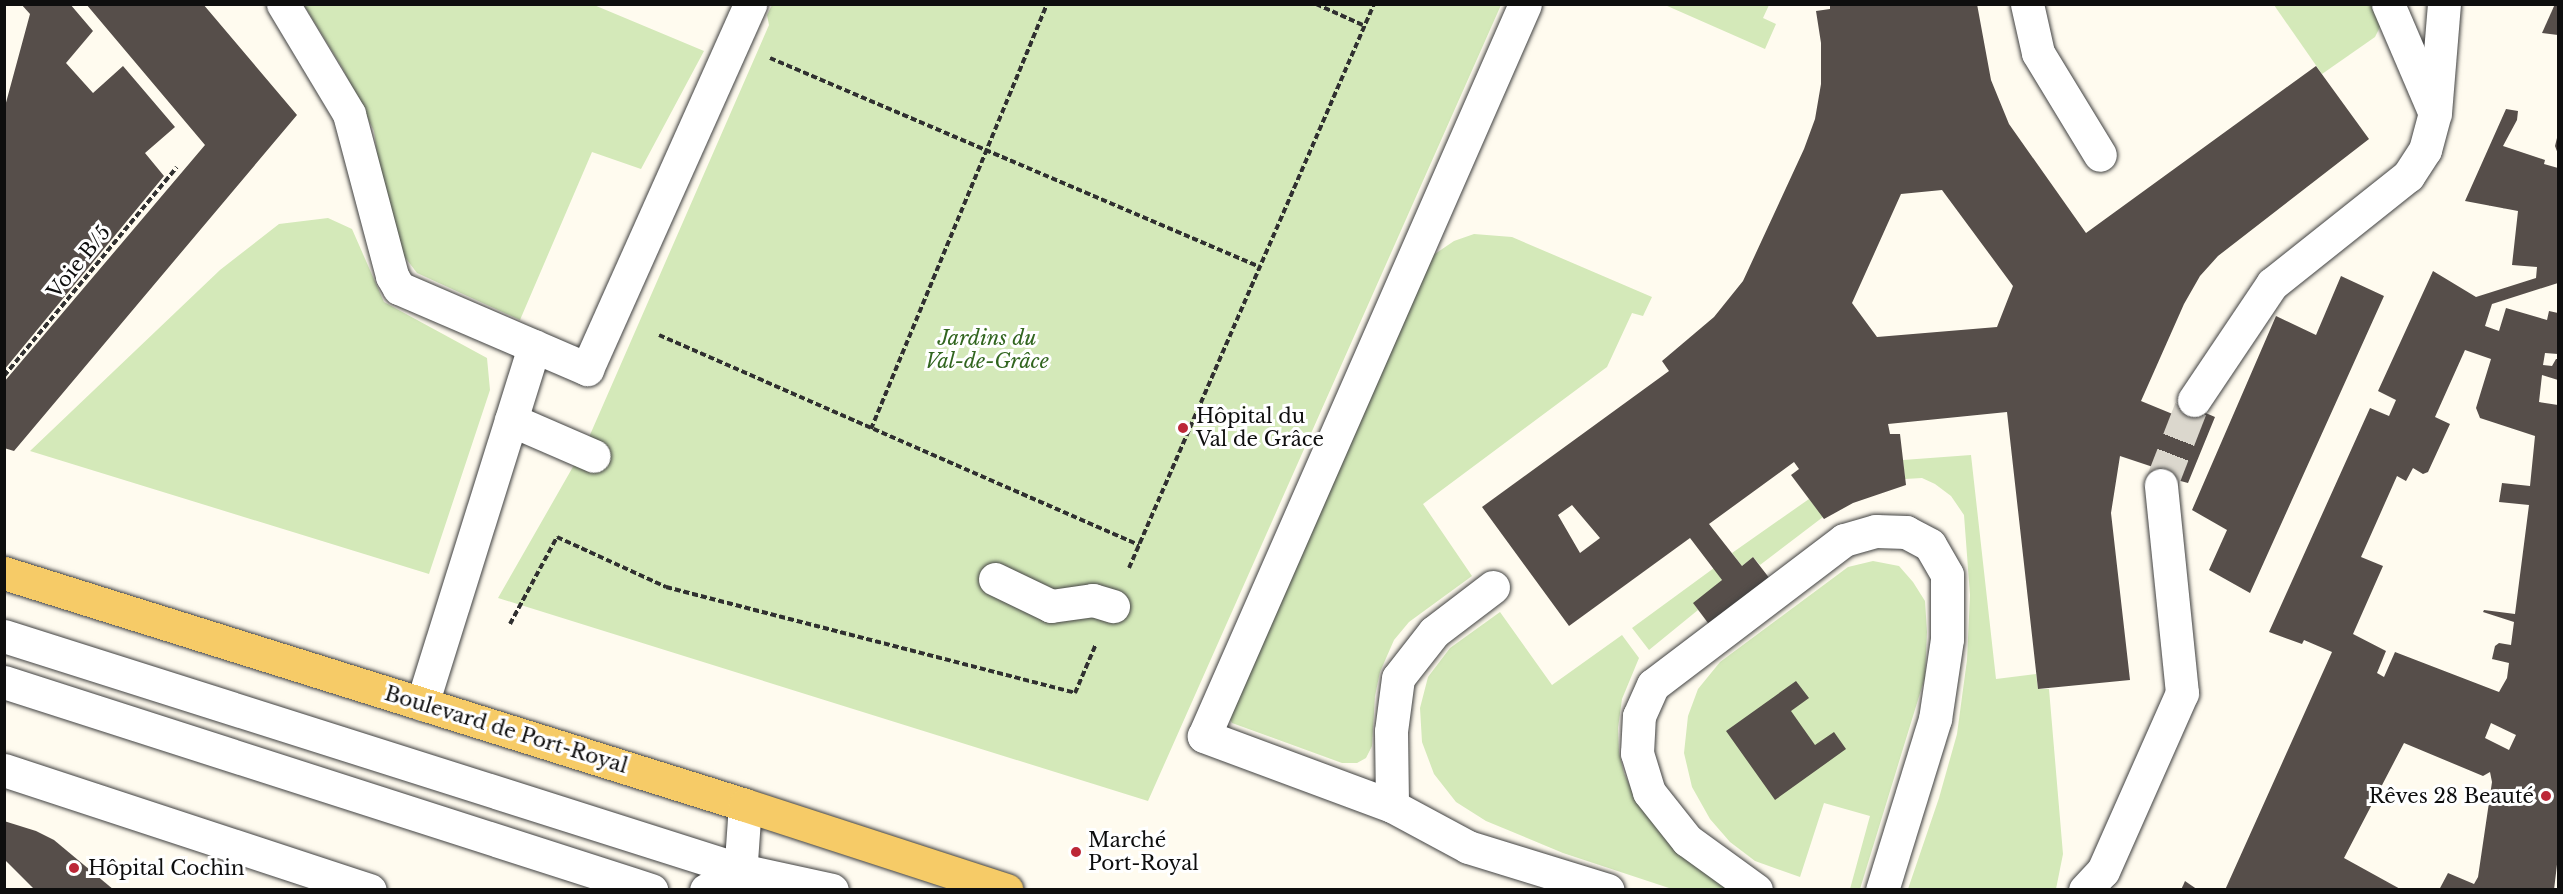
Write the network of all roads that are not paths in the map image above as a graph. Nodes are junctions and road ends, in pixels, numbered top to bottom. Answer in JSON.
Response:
{"nodes":[{"id":1,"x":283,"y":4,"type":"edge"},
{"id":2,"x":750,"y":4,"type":"edge"},
{"id":3,"x":1525,"y":4,"type":"edge"},
{"id":4,"x":2027,"y":4,"type":"edge"},
{"id":5,"x":2388,"y":4,"type":"edge"},
{"id":6,"x":2444,"y":4,"type":"edge"},
{"id":7,"x":2435,"y":113,"type":"junction"},
{"id":8,"x":2100,"y":155,"type":"dead end"},
{"id":9,"x":534,"y":346,"type":"junction"},
{"id":10,"x":2193,"y":400,"type":"tunnel mouth"},
{"id":11,"x":511,"y":420,"type":"junction"},
{"id":12,"x":594,"y":456,"type":"dead end"},
{"id":13,"x":2161,"y":485,"type":"tunnel mouth"},
{"id":14,"x":4,"y":573,"type":"edge"},
{"id":15,"x":995,"y":579,"type":"dead end"},
{"id":16,"x":1494,"y":587,"type":"dead end"},
{"id":17,"x":1113,"y":606,"type":"road end"},
{"id":18,"x":4,"y":636,"type":"edge"},
{"id":19,"x":4,"y":682,"type":"edge"},
{"id":20,"x":422,"y":704,"type":"junction"},
{"id":21,"x":4,"y":770,"type":"edge"},
{"id":22,"x":746,"y":805,"type":"junction"},
{"id":23,"x":1392,"y":806,"type":"junction"},
{"id":24,"x":740,"y":880,"type":"edge"},
{"id":25,"x":831,"y":889,"type":"edge"},
{"id":26,"x":370,"y":890,"type":"edge"},
{"id":27,"x":651,"y":890,"type":"edge"},
{"id":28,"x":706,"y":890,"type":"edge"},
{"id":29,"x":1007,"y":890,"type":"edge"},
{"id":30,"x":1608,"y":890,"type":"edge"},
{"id":31,"x":1756,"y":890,"type":"edge"},
{"id":32,"x":1882,"y":890,"type":"edge"},
{"id":33,"x":2085,"y":890,"type":"edge"}],
"edges":[{"from":1,"to":9,"type":"street"},
{"from":2,"to":9,"type":"street"},
{"from":3,"to":23,"type":"street"},
{"from":4,"to":8,"type":"street"},
{"from":5,"to":7,"type":"street"},
{"from":6,"to":7,"type":"street"},
{"from":7,"to":10,"type":"street"},
{"from":9,"to":11,"type":"street"},
{"from":11,"to":12,"type":"street"},
{"from":11,"to":20,"type":"street"},
{"from":13,"to":33,"type":"street"},
{"from":14,"to":20,"type":"main road","name":"Boulevard de Port-Royal"},
{"from":15,"to":17,"type":"street"},
{"from":16,"to":23,"type":"street"},
{"from":18,"to":24,"type":"street"},
{"from":19,"to":27,"type":"street"},
{"from":20,"to":22,"type":"main road","name":"Boulevard de Port-Royal"},
{"from":21,"to":26,"type":"street"},
{"from":22,"to":24,"type":"street"},
{"from":22,"to":29,"type":"main road","name":"Boulevard de Port-Royal"},
{"from":23,"to":30,"type":"street"},
{"from":24,"to":25,"type":"street"},
{"from":24,"to":28,"type":"street"},
{"from":31,"to":32,"type":"street"}]}
